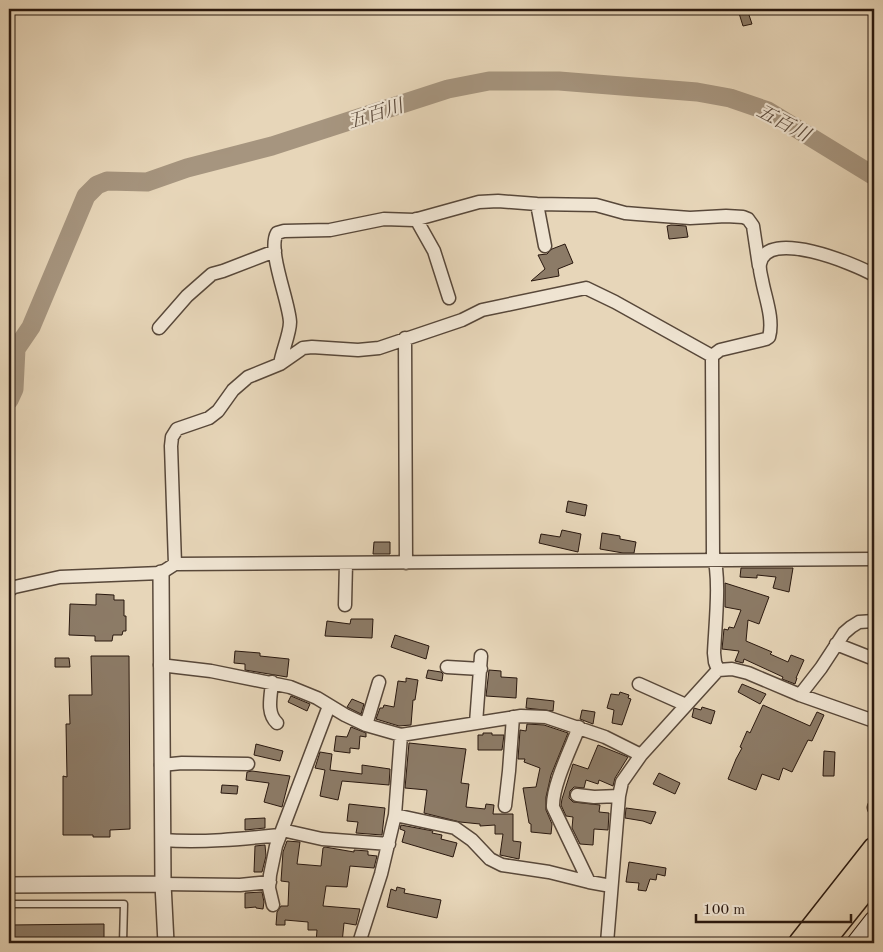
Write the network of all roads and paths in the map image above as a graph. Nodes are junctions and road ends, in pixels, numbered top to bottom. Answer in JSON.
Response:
{"nodes":[{"id":1,"x":537,"y":204,"type":"junction"},
{"id":2,"x":416,"y":219,"type":"junction"},
{"id":3,"x":545,"y":246,"type":"dead end"},
{"id":4,"x":275,"y":251,"type":"junction"},
{"id":5,"x":759,"y":266,"type":"junction"},
{"id":6,"x":874,"y":275,"type":"edge"},
{"id":7,"x":449,"y":298,"type":"dead end"},
{"id":8,"x":159,"y":328,"type":"dead end"},
{"id":9,"x":405,"y":338,"type":"junction"},
{"id":10,"x":712,"y":356,"type":"junction"},
{"id":11,"x":280,"y":364,"type":"junction"},
{"id":12,"x":874,"y":559,"type":"edge"},
{"id":13,"x":716,"y":561,"type":"junction"},
{"id":14,"x":346,"y":563,"type":"junction"},
{"id":15,"x":406,"y":563,"type":"junction"},
{"id":16,"x":175,"y":564,"type":"junction"},
{"id":17,"x":161,"y":573,"type":"junction"},
{"id":18,"x":9,"y":587,"type":"edge"},
{"id":19,"x":345,"y":605,"type":"dead end"},
{"id":20,"x":874,"y":621,"type":"edge"},
{"id":21,"x":836,"y":644,"type":"junction"},
{"id":22,"x":481,"y":656,"type":"dead end"},
{"id":23,"x":874,"y":659,"type":"edge"},
{"id":24,"x":160,"y":665,"type":"junction"},
{"id":25,"x":447,"y":667,"type":"dead end"},
{"id":26,"x":481,"y":669,"type":"junction"},
{"id":27,"x":718,"y":670,"type":"junction"},
{"id":28,"x":272,"y":682,"type":"junction"},
{"id":29,"x":379,"y":682,"type":"dead end"},
{"id":30,"x":639,"y":684,"type":"dead end"},
{"id":31,"x":800,"y":695,"type":"junction"},
{"id":32,"x":686,"y":705,"type":"junction"},
{"id":33,"x":329,"y":706,"type":"junction"},
{"id":34,"x":513,"y":717,"type":"junction"},
{"id":35,"x":874,"y":721,"type":"edge"},
{"id":36,"x":277,"y":723,"type":"dead end"},
{"id":37,"x":476,"y":723,"type":"junction"},
{"id":38,"x":366,"y":725,"type":"junction"},
{"id":39,"x":579,"y":728,"type":"junction"},
{"id":40,"x":401,"y":735,"type":"junction"},
{"id":41,"x":641,"y":755,"type":"junction"},
{"id":42,"x":248,"y":764,"type":"dead end"},
{"id":43,"x":161,"y":765,"type":"junction"},
{"id":44,"x":577,"y":795,"type":"dead end"},
{"id":45,"x":618,"y":796,"type":"junction"},
{"id":46,"x":505,"y":806,"type":"dead end"},
{"id":47,"x":395,"y":815,"type":"junction"},
{"id":48,"x":281,"y":832,"type":"junction"},
{"id":49,"x":162,"y":840,"type":"junction"},
{"id":50,"x":389,"y":844,"type":"junction"},
{"id":51,"x":874,"y":849,"type":"edge"},
{"id":52,"x":874,"y":878,"type":"edge"},
{"id":53,"x":270,"y":882,"type":"junction"},
{"id":54,"x":589,"y":882,"type":"junction"},
{"id":55,"x":163,"y":884,"type":"junction"},
{"id":56,"x":9,"y":885,"type":"edge"},
{"id":57,"x":611,"y":886,"type":"junction"},
{"id":58,"x":9,"y":904,"type":"edge"},
{"id":59,"x":273,"y":905,"type":"dead end"},
{"id":60,"x":874,"y":920,"type":"edge"},
{"id":61,"x":123,"y":943,"type":"edge"},
{"id":62,"x":166,"y":943,"type":"edge"},
{"id":63,"x":359,"y":943,"type":"edge"},
{"id":64,"x":607,"y":943,"type":"edge"},
{"id":65,"x":800,"y":943,"type":"edge"},
{"id":66,"x":822,"y":943,"type":"edge"},
{"id":67,"x":856,"y":943,"type":"edge"}],
"edges":[{"from":1,"to":2,"type":"street"},
{"from":1,"to":3,"type":"street"},
{"from":1,"to":5,"type":"street"},
{"from":2,"to":4,"type":"street"},
{"from":2,"to":7,"type":"street"},
{"from":4,"to":8,"type":"street"},
{"from":4,"to":11,"type":"street"},
{"from":5,"to":6,"type":"street"},
{"from":5,"to":10,"type":"street"},
{"from":9,"to":10,"type":"street"},
{"from":9,"to":11,"type":"street"},
{"from":9,"to":15,"type":"street"},
{"from":10,"to":13,"type":"street"},
{"from":11,"to":16,"type":"street"},
{"from":12,"to":13,"type":"street"},
{"from":13,"to":15,"type":"street"},
{"from":13,"to":27,"type":"street"},
{"from":14,"to":15,"type":"street"},
{"from":14,"to":16,"type":"street"},
{"from":14,"to":19,"type":"street"},
{"from":16,"to":17,"type":"street"},
{"from":17,"to":18,"type":"street"},
{"from":17,"to":24,"type":"street"},
{"from":20,"to":21,"type":"street"},
{"from":21,"to":23,"type":"street"},
{"from":21,"to":31,"type":"street"},
{"from":22,"to":26,"type":"street"},
{"from":24,"to":28,"type":"street"},
{"from":24,"to":43,"type":"street"},
{"from":25,"to":26,"type":"street"},
{"from":26,"to":37,"type":"street"},
{"from":27,"to":31,"type":"street"},
{"from":27,"to":32,"type":"street"},
{"from":28,"to":33,"type":"street"},
{"from":28,"to":36,"type":"street"},
{"from":29,"to":38,"type":"street"},
{"from":30,"to":32,"type":"street"},
{"from":31,"to":35,"type":"street"},
{"from":32,"to":41,"type":"street"},
{"from":33,"to":38,"type":"street"},
{"from":33,"to":48,"type":"street"},
{"from":34,"to":37,"type":"street"},
{"from":34,"to":39,"type":"street"},
{"from":34,"to":46,"type":"street"},
{"from":37,"to":40,"type":"street"},
{"from":38,"to":40,"type":"street"},
{"from":39,"to":41,"type":"street"},
{"from":39,"to":54,"type":"street"},
{"from":40,"to":47,"type":"street"},
{"from":41,"to":45,"type":"street"},
{"from":42,"to":43,"type":"street"},
{"from":43,"to":49,"type":"street"},
{"from":44,"to":45,"type":"street"},
{"from":45,"to":57,"type":"street"},
{"from":47,"to":50,"type":"street"},
{"from":47,"to":54,"type":"street"},
{"from":48,"to":49,"type":"street"},
{"from":48,"to":50,"type":"street"},
{"from":48,"to":53,"type":"street"},
{"from":49,"to":55,"type":"street"},
{"from":50,"to":63,"type":"street"},
{"from":51,"to":65,"type":"highway"},
{"from":52,"to":66,"type":"highway"},
{"from":53,"to":55,"type":"street"},
{"from":53,"to":59,"type":"street"},
{"from":54,"to":57,"type":"street"},
{"from":55,"to":56,"type":"street"},
{"from":55,"to":62,"type":"street"},
{"from":57,"to":64,"type":"street"},
{"from":58,"to":61,"type":"lane"},
{"from":60,"to":67,"type":"main road"},
{"from":61,"to":62,"type":"lane"}]}
